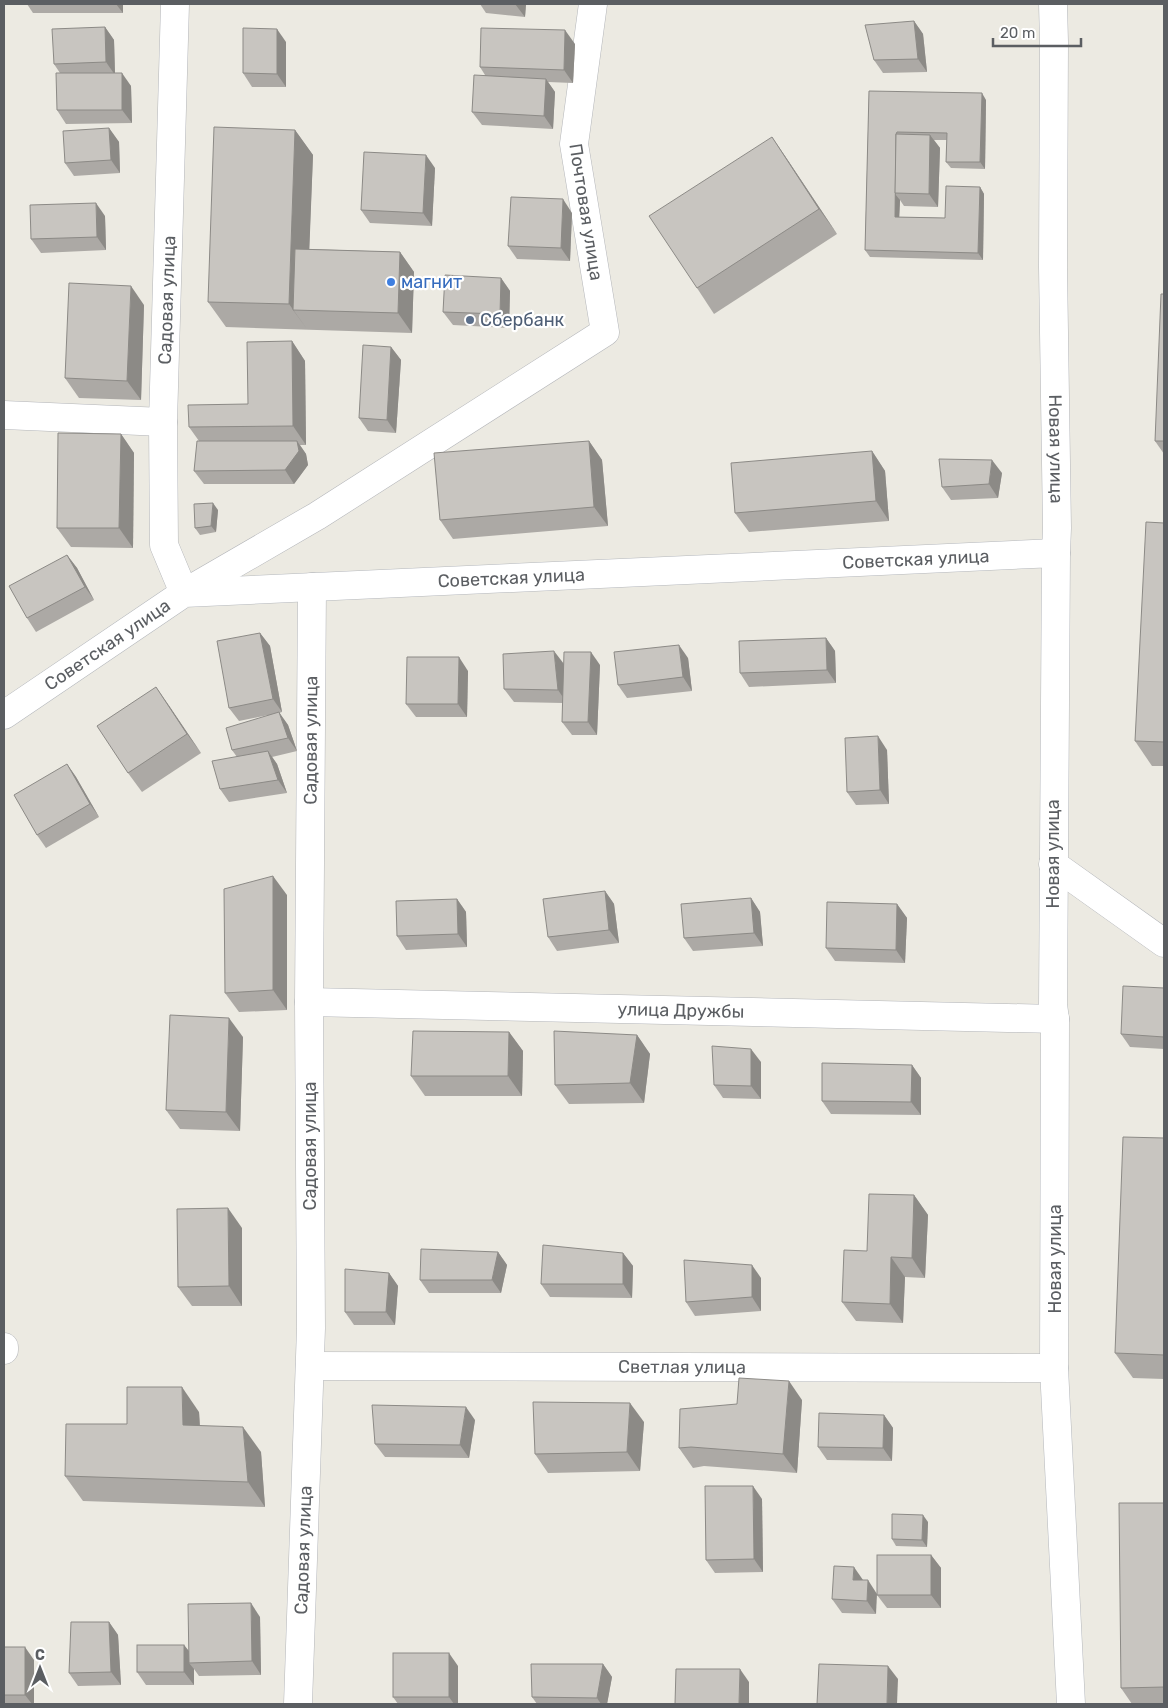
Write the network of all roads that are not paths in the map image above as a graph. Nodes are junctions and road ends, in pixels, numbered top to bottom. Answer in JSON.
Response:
{"nodes":[{"id":1,"x":175,"y":4,"type":"edge"},
{"id":2,"x":593,"y":4,"type":"edge"},
{"id":3,"x":1053,"y":4,"type":"edge"},
{"id":4,"x":4,"y":415,"type":"edge"},
{"id":5,"x":163,"y":422,"type":"junction"},
{"id":6,"x":1056,"y":553,"type":"junction"},
{"id":7,"x":312,"y":587,"type":"junction"},
{"id":8,"x":184,"y":593,"type":"junction"},
{"id":9,"x":4,"y":715,"type":"edge"},
{"id":10,"x":1053,"y":864,"type":"junction"},
{"id":11,"x":1164,"y":943,"type":"edge"},
{"id":12,"x":309,"y":1002,"type":"junction"},
{"id":13,"x":1055,"y":1019,"type":"junction"},
{"id":14,"x":310,"y":1366,"type":"junction"},
{"id":15,"x":1054,"y":1368,"type":"junction"},
{"id":16,"x":298,"y":1704,"type":"edge"},
{"id":17,"x":1071,"y":1704,"type":"edge"}],
"edges":[{"from":1,"to":5,"type":"street","name":"Садовая улица"},
{"from":2,"to":8,"type":"street","name":"Почтовая улица"},
{"from":3,"to":6,"type":"street","name":"Новая улица"},
{"from":4,"to":5,"type":"street"},
{"from":5,"to":8,"type":"street","name":"Садовая улица"},
{"from":6,"to":7,"type":"street","name":"Советская улица"},
{"from":6,"to":10,"type":"street","name":"Новая улица"},
{"from":7,"to":8,"type":"street","name":"Советская улица"},
{"from":7,"to":12,"type":"street","name":"Садовая улица"},
{"from":8,"to":9,"type":"street","name":"Советская улица"},
{"from":10,"to":11,"type":"street"},
{"from":10,"to":13,"type":"street","name":"Новая улица"},
{"from":12,"to":13,"type":"street","name":"улица Дружбы"},
{"from":12,"to":14,"type":"street","name":"Садовая улица"},
{"from":13,"to":15,"type":"street","name":"Новая улица"},
{"from":14,"to":15,"type":"street","name":"Светлая улица"},
{"from":14,"to":16,"type":"street","name":"Садовая улица"},
{"from":15,"to":17,"type":"street","name":"Новая улица"}]}
